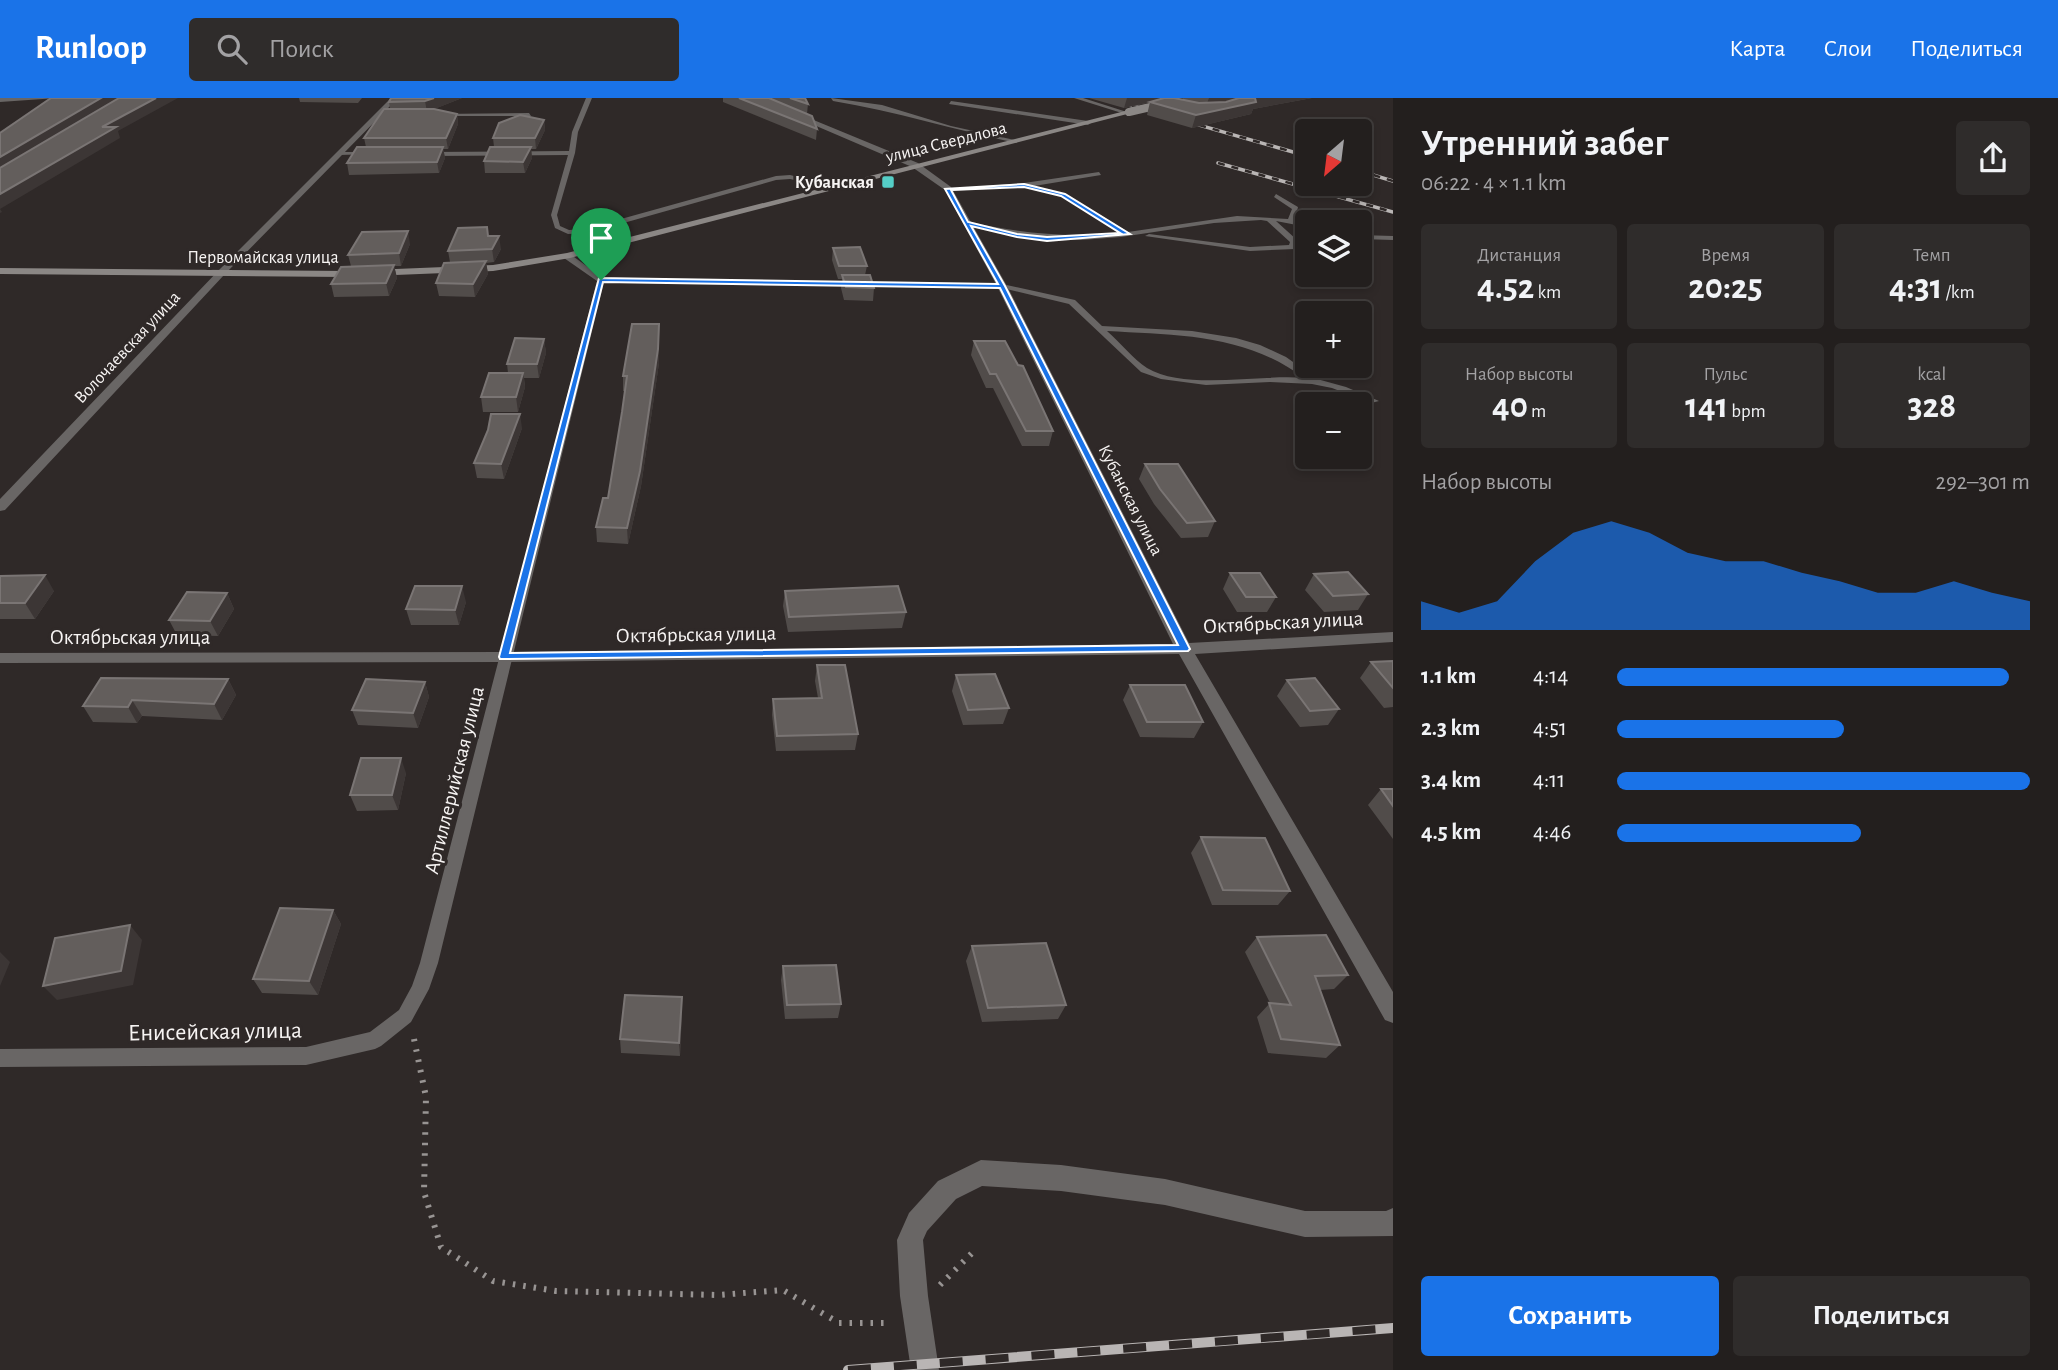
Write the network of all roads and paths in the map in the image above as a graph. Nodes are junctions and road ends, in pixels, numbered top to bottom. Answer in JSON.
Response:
{"nodes":[{"id":1,"x":54,"y":98,"type":"edge"},
{"id":2,"x":395,"y":98,"type":"edge"},
{"id":3,"x":589,"y":98,"type":"edge"},
{"id":4,"x":754,"y":98,"type":"edge"},
{"id":5,"x":1077,"y":98,"type":"edge"},
{"id":6,"x":833,"y":99,"type":"edge"},
{"id":7,"x":0,"y":100,"type":"edge"},
{"id":8,"x":951,"y":103,"type":"dead end"},
{"id":9,"x":1172,"y":104,"type":"edge"},
{"id":10,"x":1128,"y":112,"type":"junction"},
{"id":11,"x":529,"y":115,"type":"edge"},
{"id":12,"x":432,"y":116,"type":"edge"},
{"id":13,"x":377,"y":117,"type":"junction"},
{"id":14,"x":391,"y":117,"type":"edge"},
{"id":15,"x":1088,"y":122,"type":"junction"},
{"id":16,"x":1016,"y":141,"type":"junction"},
{"id":17,"x":572,"y":153,"type":"junction"},
{"id":18,"x":341,"y":154,"type":"junction"},
{"id":19,"x":382,"y":154,"type":"edge"},
{"id":20,"x":423,"y":154,"type":"edge"},
{"id":21,"x":915,"y":165,"type":"junction"},
{"id":22,"x":1099,"y":174,"type":"dead end"},
{"id":23,"x":1024,"y":185,"type":"junction"},
{"id":24,"x":831,"y":186,"type":"junction"},
{"id":25,"x":948,"y":189,"type":"junction"},
{"id":26,"x":1276,"y":196,"type":"dead end"},
{"id":27,"x":1269,"y":219,"type":"junction"},
{"id":28,"x":1291,"y":221,"type":"junction"},
{"id":29,"x":1295,"y":222,"type":"edge"},
{"id":30,"x":966,"y":223,"type":"junction"},
{"id":31,"x":1127,"y":234,"type":"junction"},
{"id":32,"x":1372,"y":237,"type":"edge"},
{"id":33,"x":1393,"y":238,"type":"edge"},
{"id":34,"x":567,"y":256,"type":"junction"},
{"id":35,"x":0,"y":271,"type":"edge"},
{"id":36,"x":221,"y":273,"type":"junction"},
{"id":37,"x":601,"y":280,"type":"junction"},
{"id":38,"x":1002,"y":286,"type":"junction"},
{"id":39,"x":1102,"y":328,"type":"junction"},
{"id":40,"x":1314,"y":381,"type":"junction"},
{"id":41,"x":1374,"y":401,"type":"dead end"},
{"id":42,"x":0,"y":507,"type":"edge"},
{"id":43,"x":1393,"y":637,"type":"edge"},
{"id":44,"x":1185,"y":649,"type":"junction"},
{"id":45,"x":504,"y":657,"type":"junction"},
{"id":46,"x":0,"y":658,"type":"edge"},
{"id":47,"x":429,"y":963,"type":"joint"},
{"id":48,"x":1393,"y":1013,"type":"edge"},
{"id":49,"x":405,"y":1016,"type":"junction"},
{"id":50,"x":0,"y":1058,"type":"edge"},
{"id":51,"x":1393,"y":1221,"type":"edge"},
{"id":52,"x":972,"y":1253,"type":"dead end"},
{"id":53,"x":916,"y":1310,"type":"junction"},
{"id":54,"x":925,"y":1370,"type":"edge"}],
"edges":[{"from":1,"to":7,"type":"lane"},
{"from":2,"to":13,"type":"street","name":"Волочаевская улица"},
{"from":3,"to":17,"type":"lane"},
{"from":4,"to":21,"type":"street","name":"Кубанская улица"},
{"from":5,"to":10,"type":"lane"},
{"from":6,"to":16,"type":"lane"},
{"from":8,"to":15,"type":"lane"},
{"from":9,"to":10,"type":"main road","name":"улица Свердлова","bridge":true},
{"from":10,"to":15,"type":"main road","name":"улица Свердлова"},
{"from":11,"to":12,"type":"lane"},
{"from":13,"to":14,"type":"lane"},
{"from":13,"to":18,"type":"street","name":"Волочаевская улица"},
{"from":15,"to":16,"type":"main road","name":"улица Свердлова"},
{"from":16,"to":21,"type":"main road","name":"улица Свердлова"},
{"from":17,"to":20,"type":"lane"},
{"from":17,"to":24,"type":"lane"},
{"from":18,"to":19,"type":"lane"},
{"from":18,"to":36,"type":"street","name":"Волочаевская улица"},
{"from":21,"to":24,"type":"main road","name":"улица Свердлова"},
{"from":21,"to":25,"type":"street","name":"Кубанская улица"},
{"from":22,"to":23,"type":"lane"},
{"from":23,"to":25,"type":"lane"},
{"from":23,"to":31,"type":"lane"},
{"from":24,"to":34,"type":"main road","name":"улица Свердлова"},
{"from":25,"to":30,"type":"street","name":"Кубанская улица"},
{"from":26,"to":28,"type":"lane"},
{"from":27,"to":28,"type":"lane"},
{"from":27,"to":31,"type":"lane"},
{"from":27,"to":31,"type":"lane"},
{"from":28,"to":29,"type":"lane"},
{"from":30,"to":31,"type":"lane"},
{"from":30,"to":38,"type":"street","name":"Кубанская улица"},
{"from":32,"to":33,"type":"lane"},
{"from":34,"to":36,"type":"main road","name":"Первомайская улица"},
{"from":34,"to":37,"type":"lane"},
{"from":35,"to":36,"type":"main road","name":"Первомайская улица"},
{"from":36,"to":42,"type":"street","name":"Волочаевская улица"},
{"from":37,"to":38,"type":"lane"},
{"from":37,"to":45,"type":"lane","name":"Артиллерийская улица"},
{"from":38,"to":39,"type":"lane"},
{"from":38,"to":44,"type":"street","name":"Кубанская улица"},
{"from":39,"to":40,"type":"lane"},
{"from":39,"to":40,"type":"lane"},
{"from":40,"to":41,"type":"lane"},
{"from":43,"to":44,"type":"street","name":"Октябрьская улица"},
{"from":44,"to":45,"type":"street","name":"Октябрьская улица"},
{"from":44,"to":48,"type":"street","name":"Кубанская улица"},
{"from":45,"to":46,"type":"street","name":"Октябрьская улица"},
{"from":45,"to":47,"type":"lane","name":"Артиллерийская улица"},
{"from":47,"to":49,"type":"lane","name":"Енисейская улица"},
{"from":49,"to":50,"type":"lane","name":"Енисейская улица"},
{"from":49,"to":53,"type":"path"},
{"from":51,"to":53,"type":"street"},
{"from":52,"to":53,"type":"path"},
{"from":53,"to":54,"type":"street"}]}
